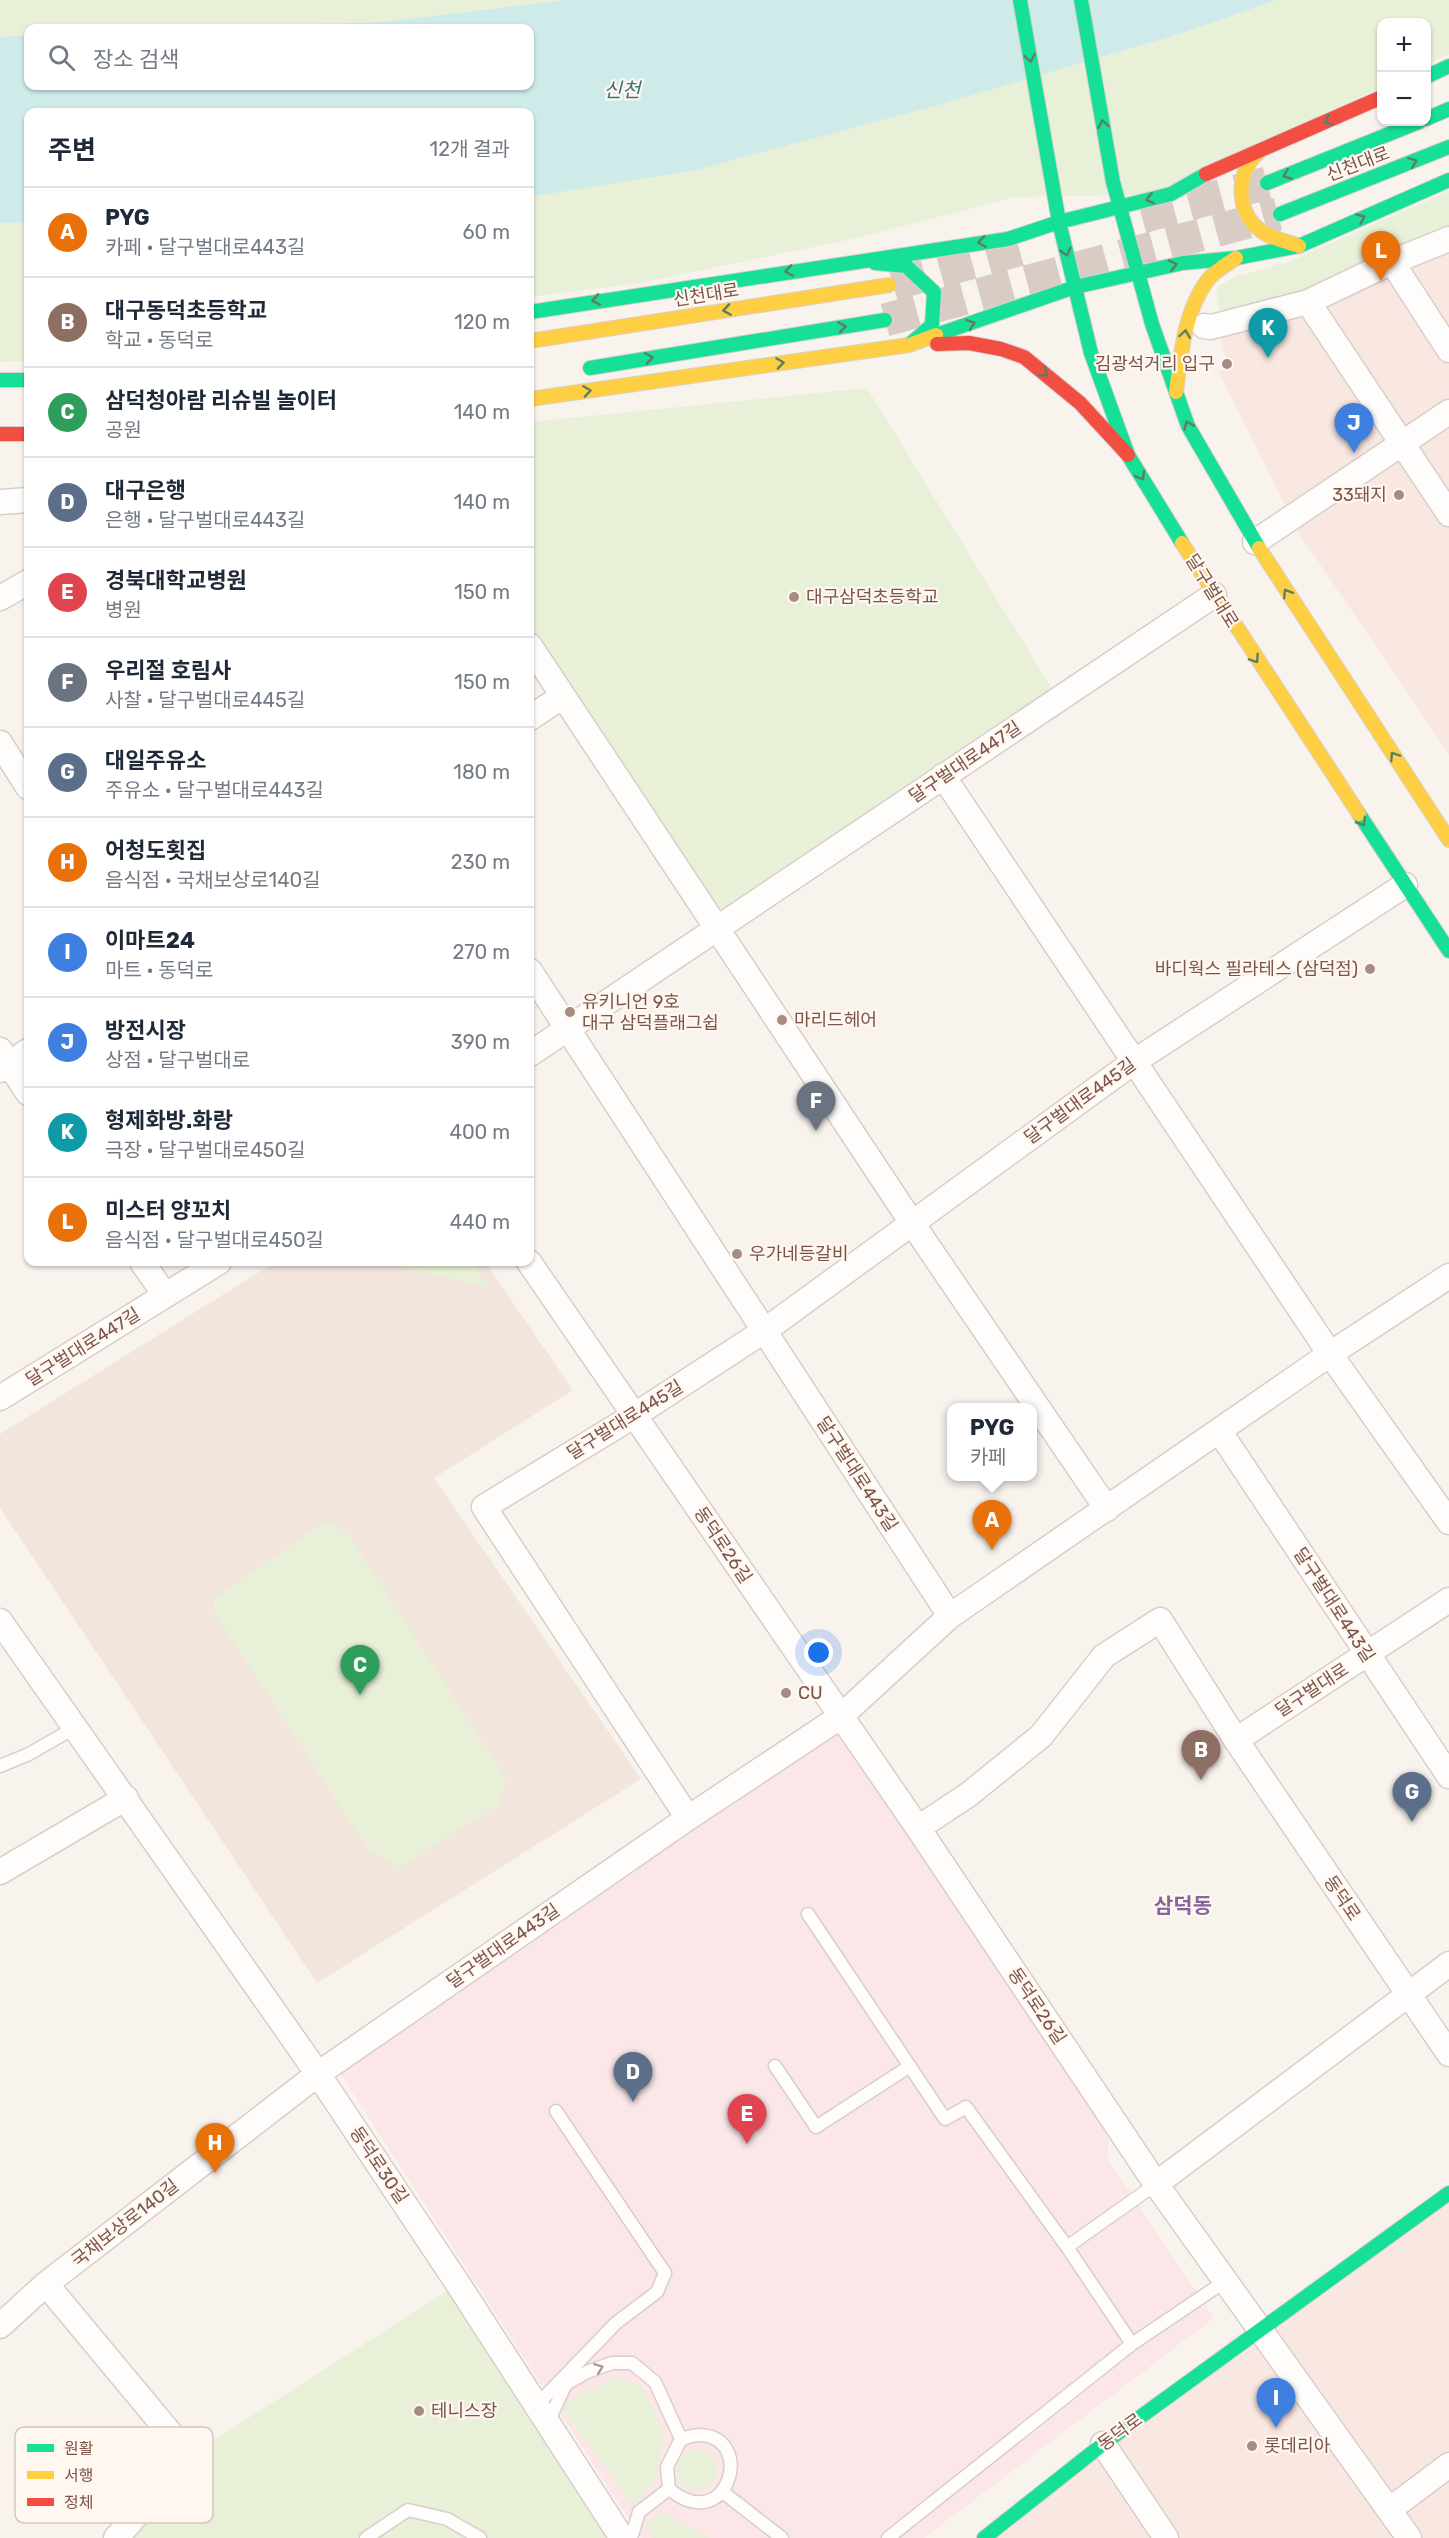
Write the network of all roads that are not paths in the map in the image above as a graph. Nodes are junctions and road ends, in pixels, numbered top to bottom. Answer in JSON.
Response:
{"nodes":[{"id":1,"x":1020,"y":0,"type":"edge"},
{"id":2,"x":1081,"y":0,"type":"edge"},
{"id":3,"x":1449,"y":66,"type":"edge"},
{"id":4,"x":1431,"y":75,"type":"edge"},
{"id":5,"x":1377,"y":99,"type":"edge"},
{"id":6,"x":1449,"y":109,"type":"edge"},
{"id":7,"x":1431,"y":116,"type":"edge"},
{"id":8,"x":1409,"y":126,"type":"edge"},
{"id":9,"x":1449,"y":147,"type":"edge"},
{"id":10,"x":1259,"y":152,"type":"junction"},
{"id":11,"x":1449,"y":180,"type":"edge"},
{"id":12,"x":1268,"y":183,"type":"tunnel mouth"},
{"id":13,"x":1120,"y":206,"type":"junction"},
{"id":14,"x":1280,"y":214,"type":"tunnel mouth"},
{"id":15,"x":1059,"y":222,"type":"junction"},
{"id":16,"x":1449,"y":239,"type":"edge"},
{"id":17,"x":1299,"y":246,"type":"junction"},
{"id":18,"x":1236,"y":258,"type":"junction"},
{"id":19,"x":858,"y":261,"type":"junction"},
{"id":20,"x":1392,"y":262,"type":"junction"},
{"id":21,"x":1138,"y":273,"type":"junction"},
{"id":22,"x":889,"y":285,"type":"tunnel mouth"},
{"id":23,"x":1075,"y":287,"type":"junction"},
{"id":24,"x":1308,"y":302,"type":"junction"},
{"id":25,"x":534,"y":311,"type":"edge"},
{"id":26,"x":885,"y":320,"type":"tunnel mouth"},
{"id":27,"x":1204,"y":326,"type":"dead end"},
{"id":28,"x":534,"y":340,"type":"edge"},
{"id":29,"x":909,"y":345,"type":"junction"},
{"id":30,"x":1449,"y":350,"type":"edge"},
{"id":31,"x":575,"y":371,"type":"dead end"},
{"id":32,"x":0,"y":380,"type":"edge"},
{"id":33,"x":24,"y":380,"type":"edge"},
{"id":34,"x":1176,"y":392,"type":"junction"},
{"id":35,"x":534,"y":398,"type":"edge"},
{"id":36,"x":1449,"y":412,"type":"edge"},
{"id":37,"x":0,"y":434,"type":"edge"},
{"id":38,"x":24,"y":434,"type":"edge"},
{"id":39,"x":1402,"y":443,"type":"junction"},
{"id":40,"x":1128,"y":455,"type":"junction"},
{"id":41,"x":24,"y":500,"type":"edge"},
{"id":42,"x":0,"y":502,"type":"edge"},
{"id":43,"x":1449,"y":514,"type":"edge"},
{"id":44,"x":1255,"y":542,"type":"junction"},
{"id":45,"x":24,"y":584,"type":"edge"},
{"id":46,"x":1214,"y":595,"type":"junction"},
{"id":47,"x":0,"y":598,"type":"edge"},
{"id":48,"x":534,"y":652,"type":"edge"},
{"id":49,"x":562,"y":696,"type":"junction"},
{"id":50,"x":534,"y":715,"type":"edge"},
{"id":51,"x":0,"y":742,"type":"edge"},
{"id":52,"x":943,"y":776,"type":"junction"},
{"id":53,"x":24,"y":781,"type":"edge"},
{"id":54,"x":1449,"y":840,"type":"edge"},
{"id":55,"x":1405,"y":885,"type":"junction"},
{"id":56,"x":716,"y":929,"type":"junction"},
{"id":57,"x":1449,"y":951,"type":"edge"},
{"id":58,"x":534,"y":977,"type":"edge"},
{"id":59,"x":567,"y":1029,"type":"junction"},
{"id":60,"x":534,"y":1051,"type":"edge"},
{"id":61,"x":9,"y":1059,"type":"edge"},
{"id":62,"x":1135,"y":1061,"type":"junction"},
{"id":63,"x":24,"y":1086,"type":"edge"},
{"id":64,"x":912,"y":1223,"type":"junction"},
{"id":65,"x":145,"y":1266,"type":"edge"},
{"id":66,"x":212,"y":1266,"type":"edge"},
{"id":67,"x":532,"y":1266,"type":"edge"},
{"id":68,"x":1449,"y":1276,"type":"edge"},
{"id":69,"x":165,"y":1295,"type":"junction"},
{"id":70,"x":764,"y":1331,"type":"junction"},
{"id":71,"x":1330,"y":1354,"type":"junction"},
{"id":72,"x":0,"y":1398,"type":"edge"},
{"id":73,"x":1035,"y":1403,"type":"edge"},
{"id":74,"x":1037,"y":1406,"type":"edge"},
{"id":75,"x":635,"y":1415,"type":"junction"},
{"id":76,"x":1220,"y":1432,"type":"junction"},
{"id":77,"x":1107,"y":1509,"type":"junction"},
{"id":78,"x":1449,"y":1522,"type":"edge"},
{"id":79,"x":1449,"y":1600,"type":"edge"},
{"id":80,"x":950,"y":1616,"type":"junction"},
{"id":81,"x":0,"y":1621,"type":"edge"},
{"id":82,"x":1366,"y":1654,"type":"junction"},
{"id":83,"x":840,"y":1717,"type":"junction"},
{"id":84,"x":76,"y":1727,"type":"junction"},
{"id":85,"x":1236,"y":1740,"type":"junction"},
{"id":86,"x":0,"y":1766,"type":"edge"},
{"id":87,"x":1449,"y":1776,"type":"edge"},
{"id":88,"x":126,"y":1798,"type":"junction"},
{"id":89,"x":688,"y":1818,"type":"junction"},
{"id":90,"x":918,"y":1828,"type":"junction"},
{"id":91,"x":0,"y":1872,"type":"edge"},
{"id":92,"x":808,"y":1914,"type":"dead end"},
{"id":93,"x":1449,"y":1964,"type":"edge"},
{"id":94,"x":1407,"y":1995,"type":"junction"},
{"id":95,"x":1449,"y":2054,"type":"edge"},
{"id":96,"x":775,"y":2066,"type":"dead end"},
{"id":97,"x":910,"y":2066,"type":"junction"},
{"id":98,"x":318,"y":2074,"type":"junction"},
{"id":99,"x":556,"y":2111,"type":"dead end"},
{"id":100,"x":1156,"y":2184,"type":"junction"},
{"id":101,"x":1449,"y":2193,"type":"edge"},
{"id":102,"x":1067,"y":2247,"type":"junction"},
{"id":103,"x":1224,"y":2282,"type":"junction"},
{"id":104,"x":46,"y":2284,"type":"junction"},
{"id":105,"x":0,"y":2326,"type":"edge"},
{"id":106,"x":1259,"y":2331,"type":"junction"},
{"id":107,"x":1132,"y":2344,"type":"junction"},
{"id":108,"x":542,"y":2414,"type":"junction"},
{"id":109,"x":165,"y":2427,"type":"edge"},
{"id":110,"x":681,"y":2439,"type":"junction"},
{"id":111,"x":1103,"y":2444,"type":"junction"},
{"id":112,"x":1449,"y":2465,"type":"edge"},
{"id":113,"x":669,"y":2489,"type":"junction"},
{"id":114,"x":724,"y":2493,"type":"junction"},
{"id":115,"x":1389,"y":2510,"type":"junction"},
{"id":116,"x":129,"y":2523,"type":"edge"},
{"id":117,"x":116,"y":2538,"type":"edge"},
{"id":118,"x":366,"y":2538,"type":"edge"},
{"id":119,"x":480,"y":2538,"type":"edge"},
{"id":120,"x":622,"y":2538,"type":"edge"},
{"id":121,"x":631,"y":2538,"type":"edge"},
{"id":122,"x":782,"y":2538,"type":"edge"},
{"id":123,"x":888,"y":2538,"type":"edge"},
{"id":124,"x":984,"y":2538,"type":"edge"},
{"id":125,"x":1166,"y":2538,"type":"edge"},
{"id":126,"x":1409,"y":2538,"type":"edge"}],
"edges":[{"from":1,"to":15,"type":"main road","name":"달구벌대로","one_way":true},
{"from":13,"to":2,"type":"main road","one_way":true},
{"from":3,"to":4,"type":"main road"},
{"from":5,"to":10,"type":"main road","one_way":true},
{"from":6,"to":7,"type":"main road"},
{"from":8,"to":12,"type":"main road","name":"신천대로","one_way":true},
{"from":14,"to":9,"type":"main road","name":"신천대로","one_way":true},
{"from":10,"to":13,"type":"main road","one_way":true},
{"from":10,"to":17,"type":"main road"},
{"from":17,"to":11,"type":"main road","one_way":true},
{"from":13,"to":15,"type":"main road"},
{"from":13,"to":21,"type":"main road"},
{"from":15,"to":19,"type":"main road","one_way":true},
{"from":15,"to":23,"type":"main road","name":"달구벌대로","one_way":true},
{"from":16,"to":20,"type":"street"},
{"from":17,"to":18,"type":"main road"},
{"from":21,"to":18,"type":"main road","one_way":true},
{"from":34,"to":18,"type":"main road","one_way":true},
{"from":19,"to":25,"type":"main road","one_way":true},
{"from":19,"to":29,"type":"main road"},
{"from":20,"to":24,"type":"street"},
{"from":20,"to":30,"type":"street"},
{"from":21,"to":23,"type":"main road"},
{"from":21,"to":34,"type":"main road"},
{"from":22,"to":28,"type":"main road","name":"신천대로","one_way":true},
{"from":29,"to":23,"type":"main road","one_way":true},
{"from":23,"to":40,"type":"main road","name":"달구벌대로"},
{"from":24,"to":27,"type":"street"},
{"from":24,"to":39,"type":"street"},
{"from":31,"to":26,"type":"main road","one_way":true},
{"from":35,"to":29,"type":"main road","one_way":true},
{"from":29,"to":40,"type":"main road","one_way":true},
{"from":32,"to":33,"type":"main road"},
{"from":44,"to":34,"type":"main road","one_way":true},
{"from":36,"to":39,"type":"street"},
{"from":37,"to":38,"type":"main road"},
{"from":39,"to":43,"type":"street"},
{"from":39,"to":44,"type":"street"},
{"from":40,"to":46,"type":"main road","name":"달구벌대로","one_way":true},
{"from":41,"to":42,"type":"street"},
{"from":54,"to":44,"type":"main road","one_way":true},
{"from":45,"to":47,"type":"street"},
{"from":46,"to":52,"type":"street","name":"달구벌대로447길"},
{"from":46,"to":55,"type":"main road","name":"달구벌대로","one_way":true},
{"from":48,"to":49,"type":"street"},
{"from":49,"to":50,"type":"street"},
{"from":49,"to":56,"type":"street"},
{"from":51,"to":53,"type":"street"},
{"from":52,"to":56,"type":"street","name":"달구벌대로447길"},
{"from":52,"to":62,"type":"street"},
{"from":55,"to":57,"type":"main road","name":"달구벌대로"},
{"from":55,"to":62,"type":"street","name":"달구벌대로445길"},
{"from":56,"to":59,"type":"street","name":"달구벌대로447길"},
{"from":56,"to":64,"type":"street"},
{"from":58,"to":59,"type":"street"},
{"from":59,"to":60,"type":"street","name":"달구벌대로447길"},
{"from":59,"to":70,"type":"street"},
{"from":61,"to":63,"type":"street"},
{"from":62,"to":64,"type":"street","name":"달구벌대로445길"},
{"from":62,"to":71,"type":"street"},
{"from":64,"to":70,"type":"street","name":"달구벌대로445길"},
{"from":64,"to":73,"type":"street"},
{"from":65,"to":69,"type":"street"},
{"from":66,"to":69,"type":"street","name":"달구벌대로447길"},
{"from":67,"to":75,"type":"street","name":"동덕로26길"},
{"from":68,"to":71,"type":"street","name":"달구벌대로443길"},
{"from":69,"to":72,"type":"street","name":"달구벌대로447길"},
{"from":70,"to":75,"type":"street","name":"달구벌대로445길"},
{"from":70,"to":80,"type":"street","name":"달구벌대로443길"},
{"from":71,"to":76,"type":"street","name":"달구벌대로443길"},
{"from":71,"to":78,"type":"street"},
{"from":74,"to":77,"type":"street"},
{"from":75,"to":83,"type":"street","name":"동덕로26길"},
{"from":75,"to":89,"type":"street","name":"달구벌대로445길"},
{"from":76,"to":77,"type":"street","name":"달구벌대로443길"},
{"from":76,"to":82,"type":"street","name":"달구벌대로443길"},
{"from":77,"to":80,"type":"street","name":"달구벌대로443길"},
{"from":79,"to":82,"type":"street","name":"달구벌대로"},
{"from":80,"to":83,"type":"street","name":"달구벌대로443길"},
{"from":81,"to":84,"type":"street","name":"동덕로30길"},
{"from":82,"to":85,"type":"street","name":"달구벌대로"},
{"from":82,"to":87,"type":"street","name":"달구벌대로443길"},
{"from":83,"to":89,"type":"street","name":"달구벌대로443길"},
{"from":83,"to":90,"type":"street","name":"동덕로26길"},
{"from":84,"to":86,"type":"lane"},
{"from":84,"to":88,"type":"street","name":"동덕로30길"},
{"from":85,"to":90,"type":"street","name":"동덕로"},
{"from":85,"to":94,"type":"street","name":"동덕로"},
{"from":88,"to":91,"type":"street"},
{"from":88,"to":98,"type":"street","name":"동덕로30길"},
{"from":89,"to":98,"type":"street","name":"달구벌대로443길"},
{"from":90,"to":100,"type":"street","name":"동덕로26길"},
{"from":92,"to":97,"type":"lane"},
{"from":93,"to":94,"type":"street"},
{"from":94,"to":95,"type":"street","name":"동덕로"},
{"from":94,"to":100,"type":"street"},
{"from":96,"to":97,"type":"lane"},
{"from":97,"to":102,"type":"lane"},
{"from":98,"to":104,"type":"street","name":"국채보상로140길"},
{"from":98,"to":108,"type":"street","name":"동덕로30길"},
{"from":99,"to":108,"type":"lane"},
{"from":100,"to":102,"type":"lane"},
{"from":100,"to":103,"type":"street","name":"동덕로26길"},
{"from":101,"to":106,"type":"main road","name":"동덕로"},
{"from":102,"to":107,"type":"lane"},
{"from":103,"to":106,"type":"street","name":"동덕로26길"},
{"from":103,"to":107,"type":"lane"},
{"from":104,"to":105,"type":"street","name":"국채보상로140길"},
{"from":104,"to":109,"type":"street"},
{"from":106,"to":111,"type":"main road","name":"동덕로"},
{"from":106,"to":115,"type":"street"},
{"from":107,"to":123,"type":"lane"},
{"from":108,"to":110,"type":"lane","one_way":true},
{"from":108,"to":120,"type":"street","name":"동덕로30길"},
{"from":110,"to":113,"type":"lane"},
{"from":110,"to":114,"type":"lane"},
{"from":111,"to":124,"type":"main road","name":"동덕로"},
{"from":111,"to":125,"type":"street"},
{"from":112,"to":115,"type":"street"},
{"from":113,"to":114,"type":"lane"},
{"from":113,"to":121,"type":"lane"},
{"from":114,"to":122,"type":"lane"},
{"from":115,"to":126,"type":"street"},
{"from":116,"to":117,"type":"street"},
{"from":118,"to":119,"type":"lane"}]}
